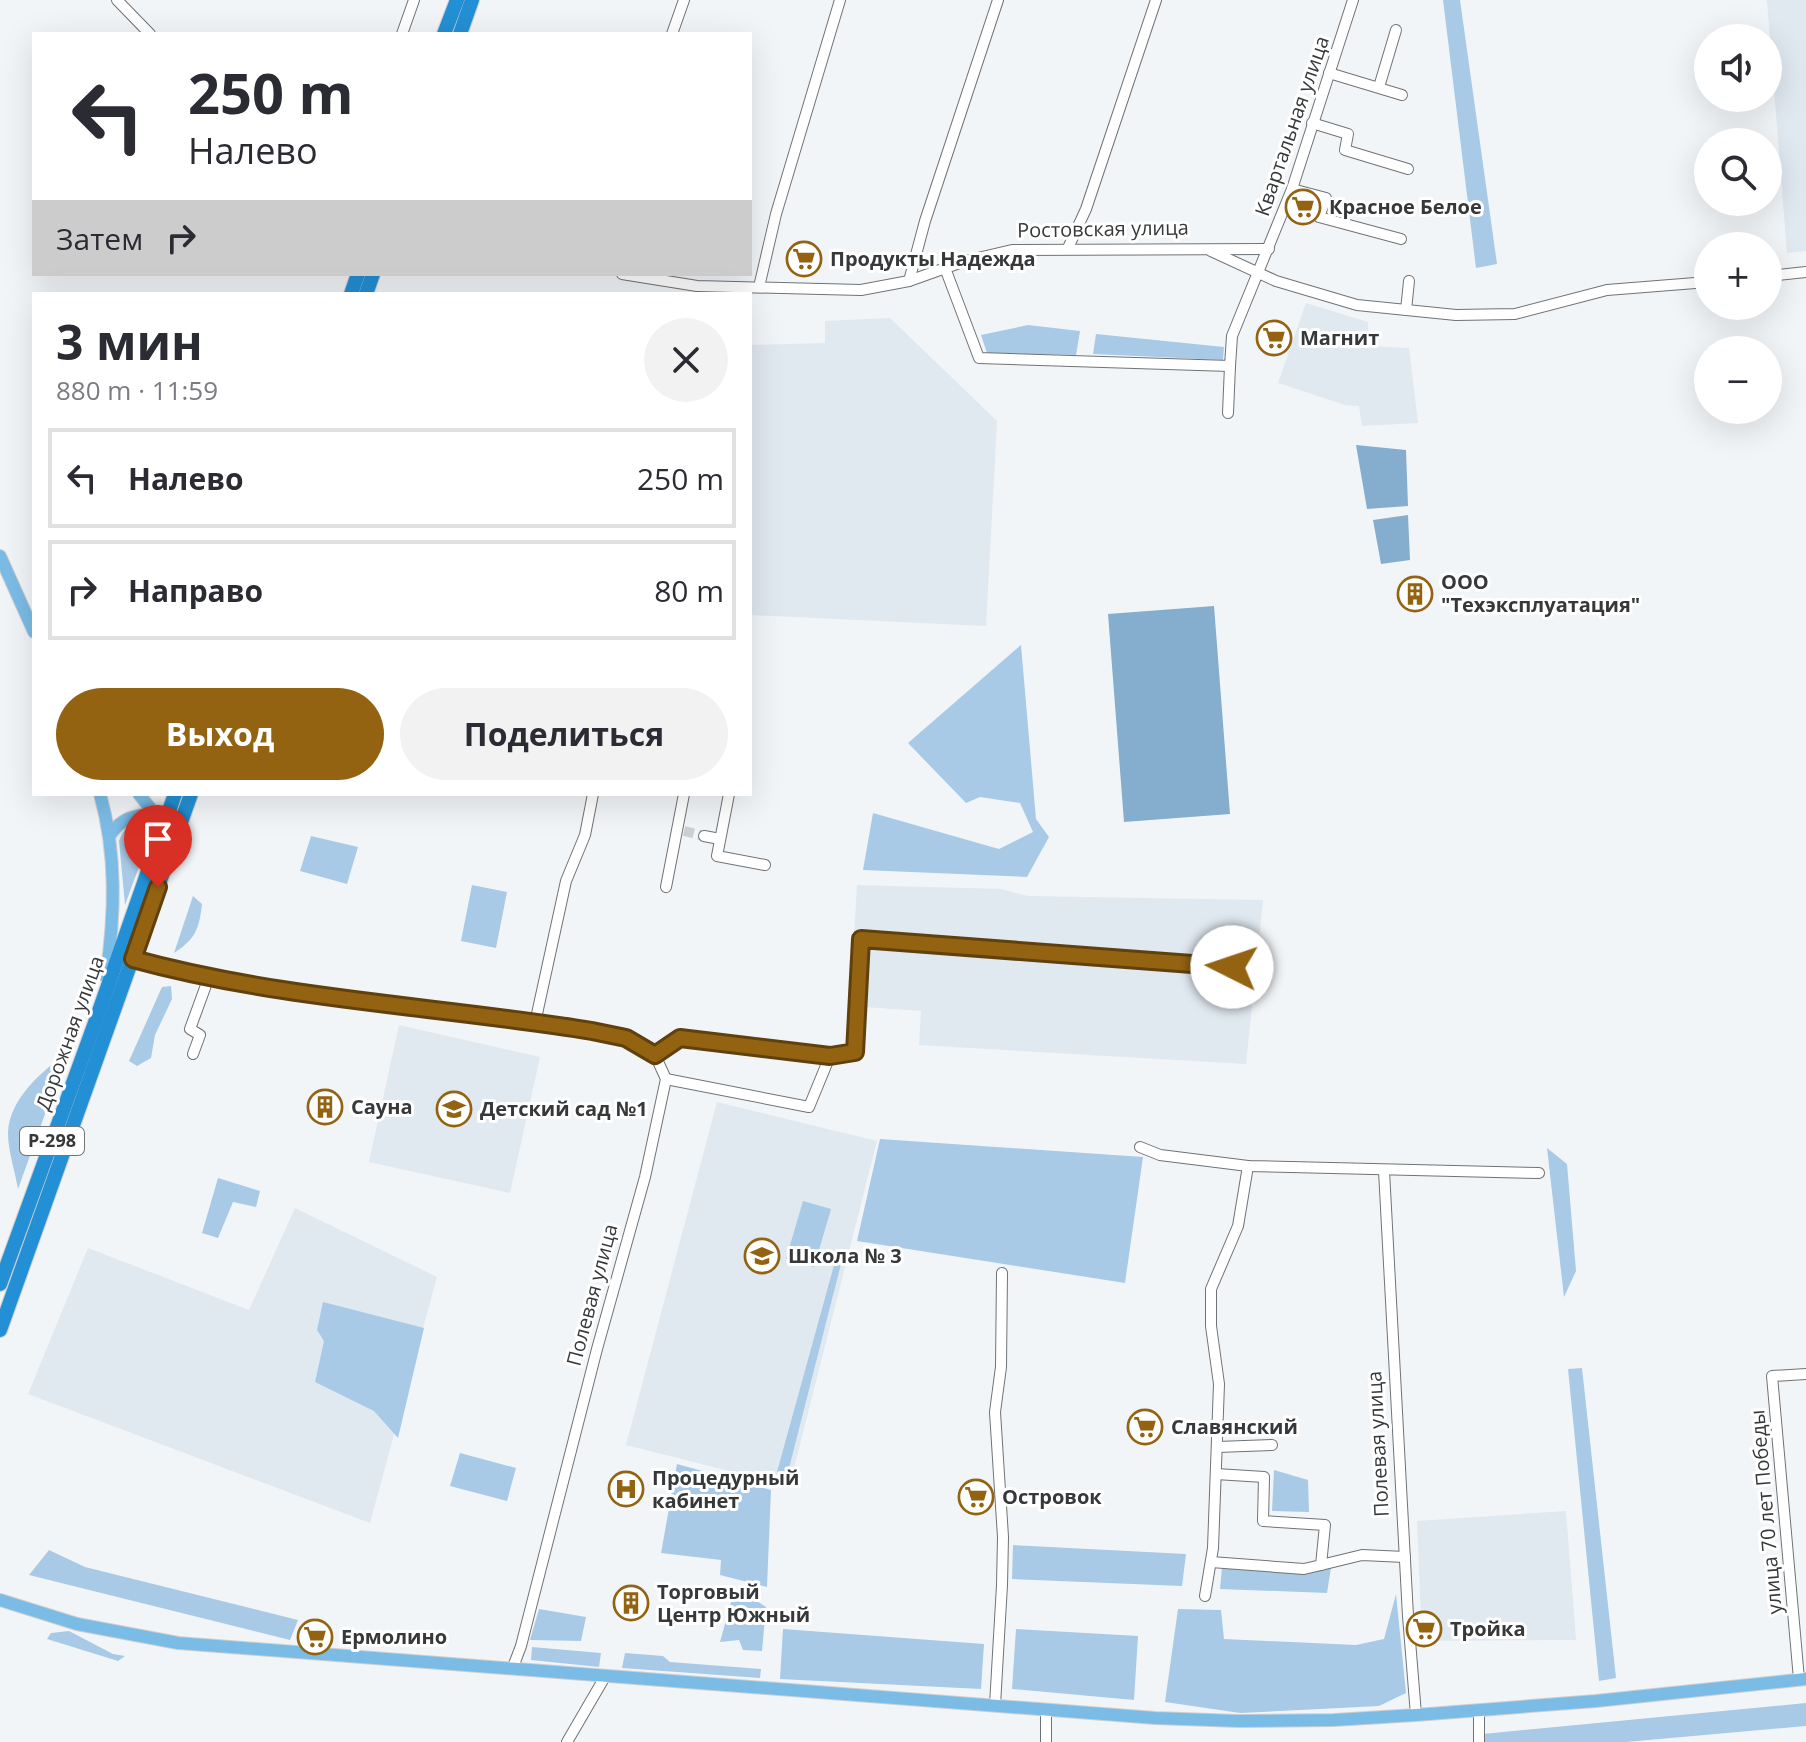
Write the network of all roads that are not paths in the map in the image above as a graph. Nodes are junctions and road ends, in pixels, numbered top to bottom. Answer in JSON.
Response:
{"nodes":[{"id":1,"x":117,"y":0,"type":"edge"},
{"id":2,"x":414,"y":0,"type":"edge"},
{"id":3,"x":468,"y":0,"type":"edge"},
{"id":4,"x":684,"y":0,"type":"edge"},
{"id":5,"x":840,"y":0,"type":"edge"},
{"id":6,"x":998,"y":0,"type":"edge"},
{"id":7,"x":1156,"y":0,"type":"edge"},
{"id":8,"x":1353,"y":0,"type":"edge"},
{"id":9,"x":1396,"y":30,"type":"dead end"},
{"id":10,"x":148,"y":32,"type":"edge"},
{"id":11,"x":403,"y":32,"type":"edge"},
{"id":12,"x":445,"y":32,"type":"edge"},
{"id":13,"x":460,"y":32,"type":"edge"},
{"id":14,"x":673,"y":32,"type":"edge"},
{"id":15,"x":1329,"y":73,"type":"junction"},
{"id":16,"x":1379,"y":87,"type":"junction"},
{"id":17,"x":1402,"y":95,"type":"dead end"},
{"id":18,"x":1312,"y":123,"type":"junction"},
{"id":19,"x":1408,"y":169,"type":"dead end"},
{"id":20,"x":1292,"y":189,"type":"junction"},
{"id":21,"x":1401,"y":239,"type":"dead end"},
{"id":22,"x":1068,"y":248,"type":"junction"},
{"id":23,"x":1205,"y":248,"type":"junction"},
{"id":24,"x":1269,"y":249,"type":"junction"},
{"id":25,"x":945,"y":268,"type":"junction"},
{"id":26,"x":1257,"y":272,"type":"junction"},
{"id":27,"x":1806,"y":272,"type":"edge"},
{"id":28,"x":1782,"y":275,"type":"edge"},
{"id":29,"x":634,"y":276,"type":"edge"},
{"id":30,"x":909,"y":281,"type":"junction"},
{"id":31,"x":1409,"y":281,"type":"dead end"},
{"id":32,"x":1694,"y":283,"type":"edge"},
{"id":33,"x":759,"y":287,"type":"junction"},
{"id":34,"x":1406,"y":310,"type":"junction"},
{"id":35,"x":1230,"y":366,"type":"junction"},
{"id":36,"x":1228,"y":413,"type":"dead end"},
{"id":37,"x":0,"y":556,"type":"edge"},
{"id":38,"x":32,"y":628,"type":"edge"},
{"id":39,"x":100,"y":796,"type":"edge"},
{"id":40,"x":141,"y":796,"type":"edge"},
{"id":41,"x":174,"y":796,"type":"edge"},
{"id":42,"x":190,"y":796,"type":"edge"},
{"id":43,"x":593,"y":796,"type":"edge"},
{"id":44,"x":684,"y":796,"type":"edge"},
{"id":45,"x":729,"y":796,"type":"edge"},
{"id":46,"x":155,"y":813,"type":"junction"},
{"id":47,"x":164,"y":826,"type":"junction"},
{"id":48,"x":110,"y":835,"type":"junction"},
{"id":49,"x":704,"y":836,"type":"tunnel mouth"},
{"id":50,"x":720,"y":839,"type":"junction"},
{"id":51,"x":172,"y":848,"type":"junction"},
{"id":52,"x":765,"y":865,"type":"dead end"},
{"id":53,"x":666,"y":887,"type":"dead end"},
{"id":54,"x":133,"y":959,"type":"junction"},
{"id":55,"x":1232,"y":967,"type":"dead end"},
{"id":56,"x":209,"y":977,"type":"junction"},
{"id":57,"x":104,"y":999,"type":"junction"},
{"id":58,"x":535,"y":1023,"type":"junction"},
{"id":59,"x":193,"y":1054,"type":"dead end"},
{"id":60,"x":655,"y":1055,"type":"junction"},
{"id":61,"x":830,"y":1056,"type":"junction"},
{"id":62,"x":666,"y":1079,"type":"junction"},
{"id":63,"x":1140,"y":1147,"type":"dead end"},
{"id":64,"x":1248,"y":1166,"type":"junction"},
{"id":65,"x":1384,"y":1171,"type":"junction"},
{"id":66,"x":1539,"y":1173,"type":"dead end"},
{"id":67,"x":1002,"y":1273,"type":"dead end"},
{"id":68,"x":0,"y":1284,"type":"edge"},
{"id":69,"x":0,"y":1330,"type":"edge"},
{"id":70,"x":1806,"y":1374,"type":"edge"},
{"id":71,"x":1272,"y":1445,"type":"dead end"},
{"id":72,"x":1217,"y":1447,"type":"junction"},
{"id":73,"x":1216,"y":1474,"type":"junction"},
{"id":74,"x":1405,"y":1557,"type":"junction"},
{"id":75,"x":1211,"y":1562,"type":"junction"},
{"id":76,"x":1321,"y":1565,"type":"junction"},
{"id":77,"x":1205,"y":1596,"type":"dead end"},
{"id":78,"x":0,"y":1600,"type":"edge"},
{"id":79,"x":1800,"y":1626,"type":"edge"},
{"id":80,"x":513,"y":1667,"type":"junction"},
{"id":81,"x":606,"y":1675,"type":"junction"},
{"id":82,"x":1802,"y":1679,"type":"edge"},
{"id":83,"x":995,"y":1705,"type":"junction"},
{"id":84,"x":1046,"y":1709,"type":"junction"},
{"id":85,"x":1479,"y":1710,"type":"junction"},
{"id":86,"x":1416,"y":1715,"type":"junction"},
{"id":87,"x":567,"y":1742,"type":"edge"},
{"id":88,"x":1046,"y":1742,"type":"edge"},
{"id":89,"x":1479,"y":1742,"type":"edge"}],
"edges":[{"from":1,"to":10,"type":"street"},
{"from":2,"to":11,"type":"street"},
{"from":3,"to":12,"type":"highway"},
{"from":3,"to":13,"type":"highway"},
{"from":4,"to":14,"type":"street"},
{"from":5,"to":33,"type":"street"},
{"from":6,"to":30,"type":"street"},
{"from":7,"to":22,"type":"street"},
{"from":8,"to":15,"type":"street","name":"Квартальная улица"},
{"from":9,"to":16,"type":"street"},
{"from":15,"to":16,"type":"street"},
{"from":15,"to":18,"type":"street","name":"Квартальная улица"},
{"from":16,"to":17,"type":"street"},
{"from":18,"to":19,"type":"street"},
{"from":18,"to":20,"type":"street","name":"Квартальная улица"},
{"from":20,"to":21,"type":"street"},
{"from":20,"to":24,"type":"street","name":"Квартальная улица"},
{"from":22,"to":23,"type":"street","name":"Ростовская улица"},
{"from":22,"to":25,"type":"street","name":"Ростовская улица"},
{"from":23,"to":24,"type":"street","name":"Квартальная улица"},
{"from":23,"to":26,"type":"street","name":"Ростовская улица"},
{"from":24,"to":26,"type":"street"},
{"from":25,"to":30,"type":"street","name":"Ростовская улица"},
{"from":25,"to":35,"type":"street"},
{"from":26,"to":34,"type":"street","name":"Ростовская улица"},
{"from":26,"to":35,"type":"street"},
{"from":27,"to":28,"type":"street"},
{"from":29,"to":33,"type":"street","name":"Ростовская улица"},
{"from":30,"to":33,"type":"street","name":"Ростовская улица"},
{"from":31,"to":34,"type":"street"},
{"from":32,"to":34,"type":"street","name":"Ростовская улица"},
{"from":35,"to":36,"type":"street"},
{"from":37,"to":38,"type":"main road"},
{"from":39,"to":48,"type":"main road"},
{"from":40,"to":46,"type":"main road"},
{"from":41,"to":47,"type":"highway","name":"Дорожная улица","number":"Р-298"},
{"from":42,"to":51,"type":"highway","name":"Дорожная улица","number":"Р-298"},
{"from":43,"to":58,"type":"street"},
{"from":44,"to":53,"type":"street"},
{"from":45,"to":50,"type":"street"},
{"from":46,"to":47,"type":"main road"},
{"from":46,"to":48,"type":"main road"},
{"from":47,"to":51,"type":"main road"},
{"from":47,"to":57,"type":"highway","name":"Дорожная улица","number":"Р-298"},
{"from":48,"to":57,"type":"main road"},
{"from":49,"to":50,"type":"street"},
{"from":50,"to":52,"type":"street"},
{"from":51,"to":54,"type":"highway","name":"Дорожная улица","number":"Р-298"},
{"from":54,"to":56,"type":"street"},
{"from":54,"to":69,"type":"highway","name":"Дорожная улица","number":"Р-298"},
{"from":55,"to":61,"type":"street"},
{"from":56,"to":58,"type":"street"},
{"from":56,"to":59,"type":"street"},
{"from":57,"to":68,"type":"highway","name":"Дорожная улица","number":"Р-298"},
{"from":58,"to":60,"type":"street"},
{"from":60,"to":61,"type":"street"},
{"from":60,"to":62,"type":"street"},
{"from":61,"to":62,"type":"street"},
{"from":62,"to":80,"type":"street","name":"Полевая улица"},
{"from":63,"to":64,"type":"street"},
{"from":64,"to":65,"type":"street"},
{"from":64,"to":72,"type":"street"},
{"from":65,"to":66,"type":"street"},
{"from":65,"to":74,"type":"street","name":"Полевая улица"},
{"from":67,"to":83,"type":"street"},
{"from":70,"to":79,"type":"street","name":"улица 70 лет Победы"},
{"from":71,"to":72,"type":"street"},
{"from":72,"to":73,"type":"street"},
{"from":73,"to":75,"type":"street"},
{"from":73,"to":76,"type":"street"},
{"from":74,"to":76,"type":"street"},
{"from":74,"to":86,"type":"street","name":"Полевая улица"},
{"from":75,"to":76,"type":"street"},
{"from":75,"to":77,"type":"street"},
{"from":78,"to":80,"type":"main road"},
{"from":79,"to":82,"type":"street","name":"улица 70 лет Победы"},
{"from":80,"to":81,"type":"main road"},
{"from":81,"to":83,"type":"main road"},
{"from":81,"to":87,"type":"street"},
{"from":82,"to":85,"type":"main road"},
{"from":83,"to":84,"type":"main road"},
{"from":84,"to":86,"type":"main road"},
{"from":84,"to":88,"type":"street"},
{"from":85,"to":86,"type":"main road"},
{"from":85,"to":89,"type":"street"}]}
